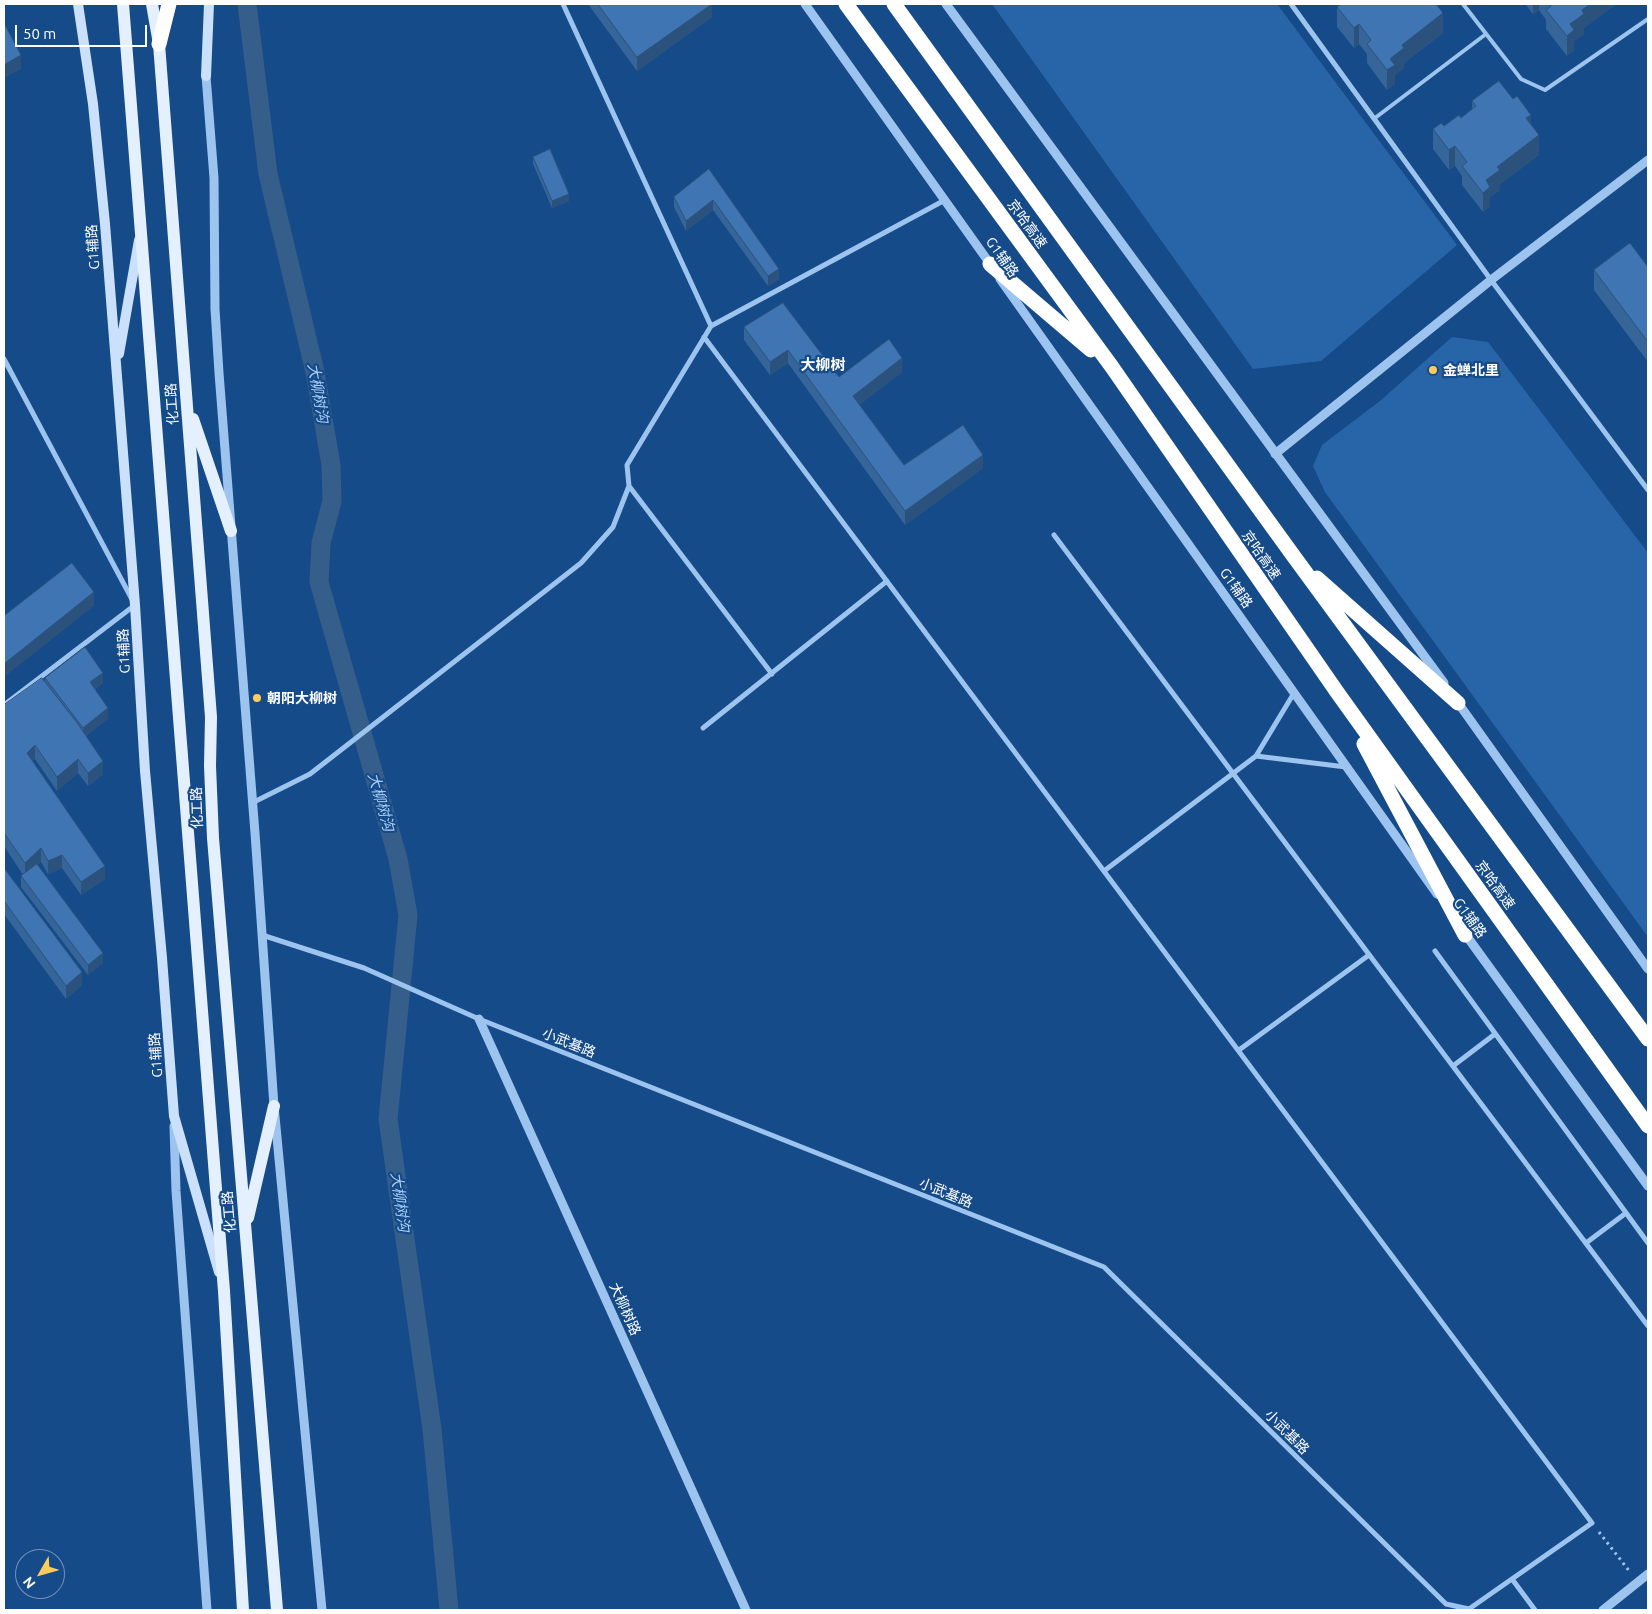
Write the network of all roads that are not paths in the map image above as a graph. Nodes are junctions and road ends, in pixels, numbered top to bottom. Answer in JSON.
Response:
{"nodes":[{"id":1,"x":78,"y":4,"type":"edge"},
{"id":2,"x":123,"y":4,"type":"edge"},
{"id":3,"x":152,"y":4,"type":"edge"},
{"id":4,"x":169,"y":4,"type":"edge"},
{"id":5,"x":209,"y":4,"type":"edge"},
{"id":6,"x":563,"y":4,"type":"edge"},
{"id":7,"x":804,"y":4,"type":"edge"},
{"id":8,"x":846,"y":4,"type":"edge"},
{"id":9,"x":894,"y":4,"type":"edge"},
{"id":10,"x":946,"y":4,"type":"edge"},
{"id":11,"x":1291,"y":4,"type":"edge"},
{"id":12,"x":1462,"y":4,"type":"edge"},
{"id":13,"x":1648,"y":19,"type":"edge"},
{"id":14,"x":1486,"y":34,"type":"junction"},
{"id":15,"x":159,"y":44,"type":"junction"},
{"id":16,"x":206,"y":76,"type":"joint"},
{"id":17,"x":1375,"y":118,"type":"junction"},
{"id":18,"x":1648,"y":160,"type":"edge"},
{"id":19,"x":944,"y":200,"type":"junction"},
{"id":20,"x":140,"y":232,"type":"junction"},
{"id":21,"x":990,"y":264,"type":"junction"},
{"id":22,"x":1492,"y":280,"type":"junction"},
{"id":23,"x":711,"y":326,"type":"junction"},
{"id":24,"x":704,"y":337,"type":"junction"},
{"id":25,"x":4,"y":359,"type":"edge"},
{"id":26,"x":1112,"y":367,"type":"junction"},
{"id":27,"x":116,"y":368,"type":"junction"},
{"id":28,"x":187,"y":401,"type":"junction"},
{"id":29,"x":1275,"y":454,"type":"junction"},
{"id":30,"x":630,"y":486,"type":"junction"},
{"id":31,"x":1648,"y":490,"type":"edge"},
{"id":32,"x":231,"y":530,"type":"junction"},
{"id":33,"x":1054,"y":535,"type":"dead end"},
{"id":34,"x":1294,"y":558,"type":"junction"},
{"id":35,"x":888,"y":582,"type":"junction"},
{"id":36,"x":135,"y":605,"type":"junction"},
{"id":37,"x":772,"y":674,"type":"junction"},
{"id":38,"x":1337,"y":692,"type":"junction"},
{"id":39,"x":1294,"y":693,"type":"junction"},
{"id":40,"x":1458,"y":703,"type":"junction"},
{"id":41,"x":4,"y":705,"type":"edge"},
{"id":42,"x":703,"y":728,"type":"dead end"},
{"id":43,"x":1256,"y":756,"type":"junction"},
{"id":44,"x":1346,"y":767,"type":"junction"},
{"id":45,"x":1234,"y":774,"type":"junction"},
{"id":46,"x":252,"y":804,"type":"junction"},
{"id":47,"x":1104,"y":871,"type":"junction"},
{"id":48,"x":262,"y":935,"type":"junction"},
{"id":49,"x":1465,"y":935,"type":"junction"},
{"id":50,"x":1435,"y":952,"type":"dead end"},
{"id":51,"x":1369,"y":955,"type":"junction"},
{"id":52,"x":1648,"y":970,"type":"edge"},
{"id":53,"x":478,"y":1019,"type":"junction"},
{"id":54,"x":1495,"y":1034,"type":"junction"},
{"id":55,"x":1648,"y":1039,"type":"edge"},
{"id":56,"x":1239,"y":1050,"type":"junction"},
{"id":57,"x":1453,"y":1066,"type":"junction"},
{"id":58,"x":274,"y":1106,"type":"junction"},
{"id":59,"x":174,"y":1116,"type":"junction"},
{"id":60,"x":1648,"y":1126,"type":"edge"},
{"id":61,"x":1648,"y":1186,"type":"edge"},
{"id":62,"x":1626,"y":1213,"type":"junction"},
{"id":63,"x":246,"y":1230,"type":"junction"},
{"id":64,"x":1586,"y":1243,"type":"junction"},
{"id":65,"x":1648,"y":1243,"type":"edge"},
{"id":66,"x":224,"y":1291,"type":"junction"},
{"id":67,"x":1648,"y":1326,"type":"edge"},
{"id":68,"x":1648,"y":1574,"type":"edge"},
{"id":69,"x":1512,"y":1579,"type":"junction"},
{"id":70,"x":207,"y":1610,"type":"edge"},
{"id":71,"x":243,"y":1610,"type":"edge"},
{"id":72,"x":277,"y":1610,"type":"edge"},
{"id":73,"x":322,"y":1610,"type":"edge"},
{"id":74,"x":746,"y":1610,"type":"edge"},
{"id":75,"x":1535,"y":1610,"type":"edge"},
{"id":76,"x":1603,"y":1610,"type":"edge"}],
"edges":[{"from":1,"to":27,"type":"main road","name":"G1辅路"},
{"from":2,"to":20,"type":"main road","name":"化工路"},
{"from":3,"to":15,"type":"main road","name":"化工路"},
{"from":4,"to":15,"type":"highway"},
{"from":5,"to":16,"type":"main road"},
{"from":6,"to":23,"type":"street"},
{"from":7,"to":19,"type":"street","name":"G1辅路"},
{"from":8,"to":26,"type":"highway","name":"京哈高速"},
{"from":9,"to":34,"type":"highway","name":"京哈高速"},
{"from":10,"to":29,"type":"street"},
{"from":11,"to":17,"type":"street"},
{"from":12,"to":14,"type":"lane"},
{"from":13,"to":14,"type":"lane"},
{"from":14,"to":17,"type":"lane"},
{"from":15,"to":28,"type":"main road","name":"化工路"},
{"from":16,"to":32,"type":"street"},
{"from":17,"to":22,"type":"street"},
{"from":18,"to":22,"type":"street"},
{"from":19,"to":21,"type":"street","name":"G1辅路"},
{"from":19,"to":23,"type":"street"},
{"from":20,"to":27,"type":"main road"},
{"from":20,"to":66,"type":"main road","name":"化工路"},
{"from":21,"to":26,"type":"highway"},
{"from":21,"to":39,"type":"street","name":"G1辅路"},
{"from":22,"to":29,"type":"street"},
{"from":22,"to":31,"type":"street"},
{"from":23,"to":24,"type":"street"},
{"from":24,"to":30,"type":"street"},
{"from":24,"to":35,"type":"street"},
{"from":25,"to":36,"type":"street"},
{"from":26,"to":38,"type":"highway","name":"京哈高速"},
{"from":27,"to":36,"type":"main road","name":"G1辅路"},
{"from":28,"to":32,"type":"main road"},
{"from":28,"to":63,"type":"main road","name":"化工路"},
{"from":29,"to":40,"type":"street"},
{"from":30,"to":37,"type":"street"},
{"from":30,"to":46,"type":"street"},
{"from":32,"to":46,"type":"street"},
{"from":33,"to":45,"type":"street"},
{"from":34,"to":40,"type":"highway"},
{"from":34,"to":55,"type":"highway","name":"京哈高速"},
{"from":35,"to":37,"type":"street"},
{"from":35,"to":47,"type":"street"},
{"from":36,"to":41,"type":"street"},
{"from":36,"to":59,"type":"main road","name":"G1辅路"},
{"from":37,"to":42,"type":"street"},
{"from":38,"to":49,"type":"highway"},
{"from":38,"to":60,"type":"highway","name":"京哈高速"},
{"from":39,"to":43,"type":"street"},
{"from":39,"to":44,"type":"street","name":"G1辅路"},
{"from":40,"to":52,"type":"street"},
{"from":43,"to":44,"type":"street"},
{"from":43,"to":45,"type":"street"},
{"from":44,"to":49,"type":"street","name":"G1辅路"},
{"from":45,"to":47,"type":"street"},
{"from":45,"to":51,"type":"street"},
{"from":46,"to":48,"type":"street"},
{"from":47,"to":56,"type":"street"},
{"from":48,"to":53,"type":"street","name":"小武基路"},
{"from":48,"to":58,"type":"street"},
{"from":49,"to":61,"type":"street","name":"G1辅路"},
{"from":50,"to":54,"type":"street"},
{"from":51,"to":56,"type":"street"},
{"from":51,"to":57,"type":"street"},
{"from":53,"to":69,"type":"street","name":"小武基路"},
{"from":53,"to":74,"type":"street","name":"大柳树路"},
{"from":54,"to":57,"type":"street"},
{"from":54,"to":62,"type":"street"},
{"from":56,"to":69,"type":"street","name":"小武基路"},
{"from":57,"to":64,"type":"street"},
{"from":58,"to":63,"type":"main road"},
{"from":58,"to":73,"type":"street"},
{"from":59,"to":66,"type":"main road","name":"G1辅路"},
{"from":59,"to":70,"type":"street"},
{"from":62,"to":64,"type":"street"},
{"from":62,"to":65,"type":"street"},
{"from":63,"to":72,"type":"main road","name":"化工路"},
{"from":64,"to":67,"type":"street"},
{"from":66,"to":71,"type":"main road","name":"化工路"},
{"from":68,"to":76,"type":"street"},
{"from":69,"to":75,"type":"street"}]}
